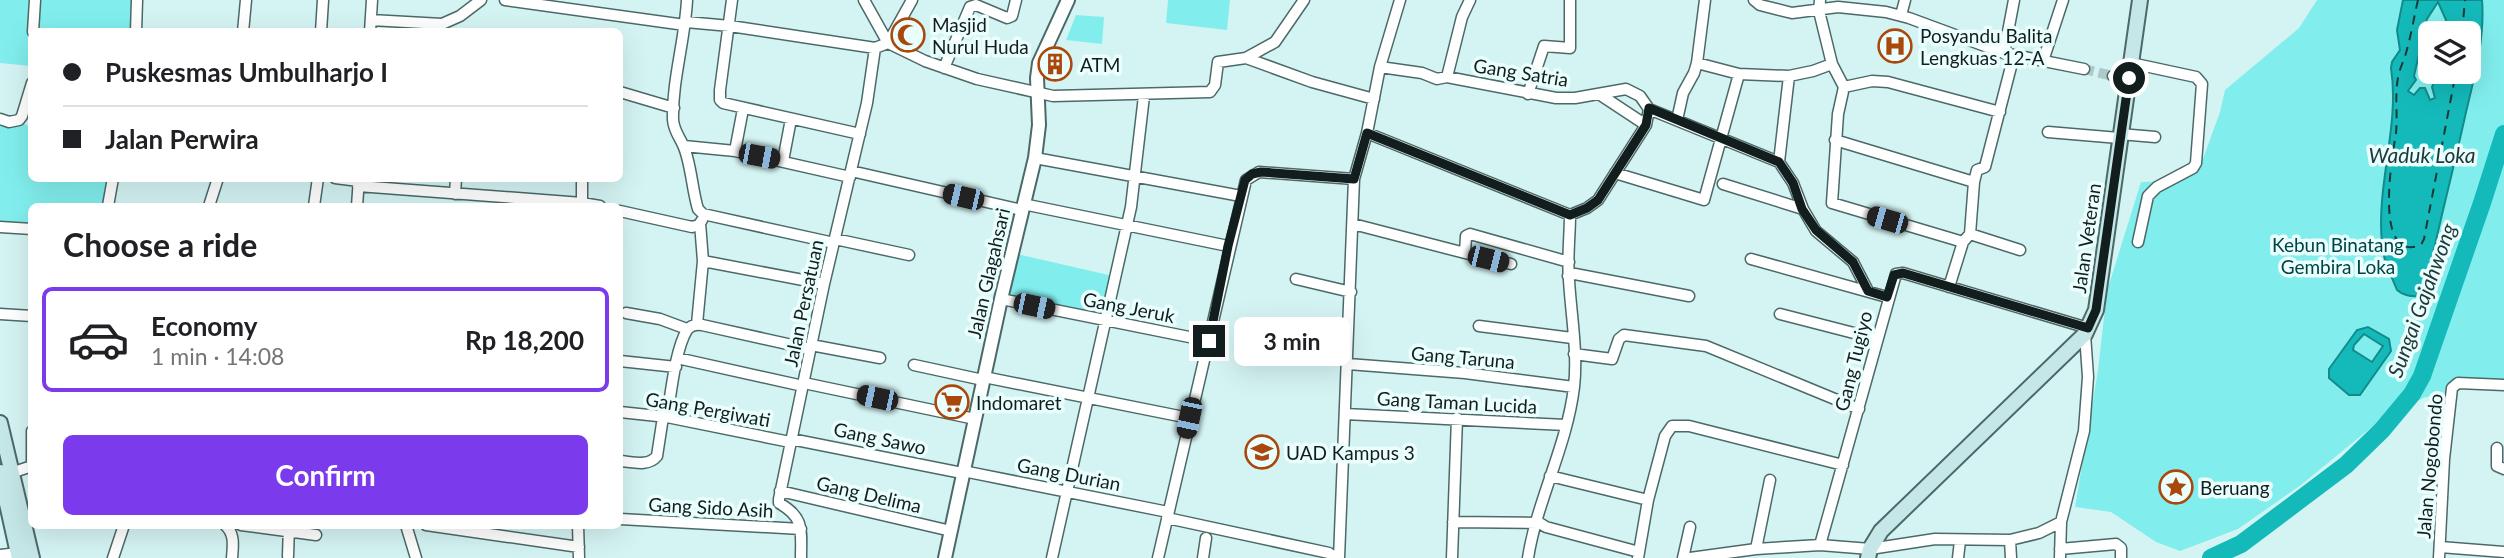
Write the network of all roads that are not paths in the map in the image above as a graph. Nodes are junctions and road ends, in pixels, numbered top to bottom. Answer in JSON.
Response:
{"nodes":[{"id":1,"x":35,"y":0,"type":"edge"},
{"id":2,"x":137,"y":0,"type":"edge"},
{"id":3,"x":246,"y":0,"type":"edge"},
{"id":4,"x":323,"y":0,"type":"edge"},
{"id":5,"x":372,"y":0,"type":"edge"},
{"id":6,"x":481,"y":0,"type":"edge"},
{"id":7,"x":505,"y":0,"type":"edge"},
{"id":8,"x":687,"y":0,"type":"edge"},
{"id":9,"x":732,"y":0,"type":"edge"},
{"id":10,"x":863,"y":0,"type":"edge"},
{"id":11,"x":912,"y":0,"type":"edge"},
{"id":12,"x":1016,"y":0,"type":"edge"},
{"id":13,"x":1068,"y":0,"type":"edge"},
{"id":14,"x":1304,"y":0,"type":"edge"},
{"id":15,"x":1400,"y":0,"type":"edge"},
{"id":16,"x":1470,"y":0,"type":"edge"},
{"id":17,"x":1570,"y":0,"type":"edge"},
{"id":18,"x":1705,"y":0,"type":"edge"},
{"id":19,"x":1754,"y":0,"type":"edge"},
{"id":20,"x":1905,"y":0,"type":"edge"},
{"id":21,"x":2014,"y":0,"type":"edge"},
{"id":22,"x":2063,"y":0,"type":"edge"},
{"id":23,"x":2140,"y":0,"type":"edge"},
{"id":24,"x":1839,"y":3,"type":"edge"},
{"id":25,"x":1819,"y":5,"type":"edge"},
{"id":26,"x":1901,"y":15,"type":"junction"},
{"id":27,"x":371,"y":20,"type":"junction"},
{"id":28,"x":685,"y":23,"type":"junction"},
{"id":29,"x":730,"y":26,"type":"junction"},
{"id":30,"x":33,"y":28,"type":"edge"},
{"id":31,"x":136,"y":28,"type":"edge"},
{"id":32,"x":243,"y":28,"type":"edge"},
{"id":33,"x":321,"y":28,"type":"edge"},
{"id":34,"x":370,"y":28,"type":"edge"},
{"id":35,"x":888,"y":43,"type":"junction"},
{"id":36,"x":875,"y":48,"type":"junction"},
{"id":37,"x":2009,"y":54,"type":"junction"},
{"id":38,"x":1245,"y":58,"type":"junction"},
{"id":39,"x":2043,"y":61,"type":"junction"},
{"id":40,"x":1697,"y":63,"type":"junction"},
{"id":41,"x":1832,"y":64,"type":"junction"},
{"id":42,"x":1380,"y":66,"type":"junction"},
{"id":43,"x":944,"y":68,"type":"junction"},
{"id":44,"x":2084,"y":69,"type":"tunnel mouth"},
{"id":45,"x":2130,"y":70,"type":"junction"},
{"id":46,"x":1739,"y":74,"type":"junction"},
{"id":47,"x":1789,"y":76,"type":"junction"},
{"id":48,"x":2113,"y":76,"type":"tunnel mouth"},
{"id":49,"x":1447,"y":77,"type":"junction"},
{"id":50,"x":1844,"y":87,"type":"junction"},
{"id":51,"x":623,"y":93,"type":"edge"},
{"id":52,"x":1528,"y":93,"type":"junction"},
{"id":53,"x":1039,"y":94,"type":"junction"},
{"id":54,"x":1599,"y":94,"type":"junction"},
{"id":55,"x":28,"y":96,"type":"edge"},
{"id":56,"x":1144,"y":96,"type":"junction"},
{"id":57,"x":1374,"y":99,"type":"junction"},
{"id":58,"x":674,"y":108,"type":"junction"},
{"id":59,"x":1649,"y":108,"type":"junction"},
{"id":60,"x":743,"y":109,"type":"junction"},
{"id":61,"x":2000,"y":112,"type":"junction"},
{"id":62,"x":0,"y":119,"type":"edge"},
{"id":63,"x":791,"y":119,"type":"junction"},
{"id":64,"x":1677,"y":120,"type":"junction"},
{"id":65,"x":1646,"y":125,"type":"junction"},
{"id":66,"x":2048,"y":132,"type":"dead end"},
{"id":67,"x":1367,"y":133,"type":"junction"},
{"id":68,"x":860,"y":134,"type":"junction"},
{"id":69,"x":2120,"y":136,"type":"junction"},
{"id":70,"x":2155,"y":137,"type":"dead end"},
{"id":71,"x":1721,"y":140,"type":"junction"},
{"id":72,"x":1835,"y":140,"type":"junction"},
{"id":73,"x":684,"y":146,"type":"junction"},
{"id":74,"x":735,"y":151,"type":"junction"},
{"id":75,"x":1035,"y":158,"type":"junction"},
{"id":76,"x":783,"y":161,"type":"junction"},
{"id":77,"x":1779,"y":162,"type":"junction"},
{"id":78,"x":1615,"y":173,"type":"junction"},
{"id":79,"x":851,"y":174,"type":"junction"},
{"id":80,"x":1136,"y":176,"type":"junction"},
{"id":81,"x":1354,"y":179,"type":"junction"},
{"id":82,"x":112,"y":182,"type":"edge"},
{"id":83,"x":217,"y":182,"type":"edge"},
{"id":84,"x":317,"y":182,"type":"edge"},
{"id":85,"x":359,"y":182,"type":"edge"},
{"id":86,"x":456,"y":182,"type":"edge"},
{"id":87,"x":582,"y":182,"type":"edge"},
{"id":88,"x":1974,"y":183,"type":"junction"},
{"id":89,"x":1723,"y":184,"type":"dead end"},
{"id":90,"x":455,"y":194,"type":"junction"},
{"id":91,"x":1241,"y":196,"type":"junction"},
{"id":92,"x":109,"y":203,"type":"edge"},
{"id":93,"x":210,"y":203,"type":"edge"},
{"id":94,"x":314,"y":203,"type":"edge"},
{"id":95,"x":357,"y":203,"type":"edge"},
{"id":96,"x":569,"y":203,"type":"edge"},
{"id":97,"x":582,"y":203,"type":"edge"},
{"id":98,"x":1023,"y":207,"type":"junction"},
{"id":99,"x":1802,"y":209,"type":"junction"},
{"id":100,"x":623,"y":212,"type":"edge"},
{"id":101,"x":1570,"y":215,"type":"junction"},
{"id":102,"x":702,"y":219,"type":"junction"},
{"id":103,"x":1353,"y":224,"type":"junction"},
{"id":104,"x":1127,"y":226,"type":"junction"},
{"id":105,"x":0,"y":227,"type":"edge"},
{"id":106,"x":28,"y":229,"type":"edge"},
{"id":107,"x":1967,"y":238,"type":"junction"},
{"id":108,"x":834,"y":241,"type":"junction"},
{"id":109,"x":2138,"y":242,"type":"dead end"},
{"id":110,"x":1228,"y":246,"type":"junction"},
{"id":111,"x":2020,"y":250,"type":"dead end"},
{"id":112,"x":1465,"y":253,"type":"junction"},
{"id":113,"x":909,"y":255,"type":"dead end"},
{"id":114,"x":1751,"y":259,"type":"dead end"},
{"id":115,"x":703,"y":261,"type":"junction"},
{"id":116,"x":1569,"y":262,"type":"junction"},
{"id":117,"x":1511,"y":264,"type":"dead end"},
{"id":118,"x":1569,"y":276,"type":"junction"},
{"id":119,"x":1296,"y":279,"type":"dead end"},
{"id":120,"x":824,"y":284,"type":"junction"},
{"id":121,"x":1949,"y":287,"type":"junction"},
{"id":122,"x":1868,"y":291,"type":"junction"},
{"id":123,"x":1350,"y":292,"type":"junction"},
{"id":124,"x":1689,"y":296,"type":"dead end"},
{"id":125,"x":1887,"y":297,"type":"junction"},
{"id":126,"x":1001,"y":299,"type":"junction"},
{"id":127,"x":626,"y":313,"type":"dead end"},
{"id":128,"x":0,"y":314,"type":"edge"},
{"id":129,"x":1780,"y":314,"type":"dead end"},
{"id":130,"x":28,"y":316,"type":"edge"},
{"id":131,"x":1105,"y":320,"type":"junction"},
{"id":132,"x":1479,"y":326,"type":"dead end"},
{"id":133,"x":692,"y":327,"type":"junction"},
{"id":134,"x":2087,"y":331,"type":"junction"},
{"id":135,"x":1572,"y":338,"type":"junction"},
{"id":136,"x":1877,"y":339,"type":"junction"},
{"id":137,"x":1209,"y":341,"type":"junction"},
{"id":138,"x":810,"y":347,"type":"junction"},
{"id":139,"x":1574,"y":354,"type":"junction"},
{"id":140,"x":880,"y":358,"type":"dead end"},
{"id":141,"x":623,"y":361,"type":"edge"},
{"id":142,"x":677,"y":363,"type":"junction"},
{"id":143,"x":1348,"y":364,"type":"junction"},
{"id":144,"x":914,"y":365,"type":"dead end"},
{"id":145,"x":984,"y":378,"type":"junction"},
{"id":146,"x":803,"y":384,"type":"junction"},
{"id":147,"x":2504,"y":385,"type":"edge"},
{"id":148,"x":1574,"y":387,"type":"junction"},
{"id":149,"x":1089,"y":400,"type":"junction"},
{"id":150,"x":1858,"y":409,"type":"junction"},
{"id":151,"x":623,"y":412,"type":"edge"},
{"id":152,"x":1345,"y":414,"type":"junction"},
{"id":153,"x":665,"y":417,"type":"junction"},
{"id":154,"x":1189,"y":418,"type":"junction"},
{"id":155,"x":1457,"y":418,"type":"junction"},
{"id":156,"x":975,"y":419,"type":"junction"},
{"id":157,"x":0,"y":423,"type":"edge"},
{"id":158,"x":1566,"y":425,"type":"junction"},
{"id":159,"x":791,"y":440,"type":"junction"},
{"id":160,"x":2497,"y":448,"type":"dead end"},
{"id":161,"x":623,"y":461,"type":"edge"},
{"id":162,"x":28,"y":465,"type":"edge"},
{"id":163,"x":1843,"y":465,"type":"junction"},
{"id":164,"x":2504,"y":469,"type":"edge"},
{"id":165,"x":963,"y":472,"type":"junction"},
{"id":166,"x":4,"y":474,"type":"edge"},
{"id":167,"x":1550,"y":475,"type":"junction"},
{"id":168,"x":1770,"y":480,"type":"dead end"},
{"id":169,"x":780,"y":491,"type":"junction"},
{"id":170,"x":1068,"y":492,"type":"junction"},
{"id":171,"x":1648,"y":500,"type":"junction"},
{"id":172,"x":1168,"y":515,"type":"junction"},
{"id":173,"x":623,"y":519,"type":"edge"},
{"id":174,"x":1452,"y":522,"type":"junction"},
{"id":175,"x":1538,"y":522,"type":"junction"},
{"id":176,"x":2061,"y":522,"type":"junction"},
{"id":177,"x":1690,"y":527,"type":"dead end"},
{"id":178,"x":123,"y":529,"type":"edge"},
{"id":179,"x":230,"y":529,"type":"edge"},
{"id":180,"x":289,"y":529,"type":"edge"},
{"id":181,"x":407,"y":529,"type":"edge"},
{"id":182,"x":448,"y":529,"type":"edge"},
{"id":183,"x":578,"y":529,"type":"edge"},
{"id":184,"x":801,"y":529,"type":"junction"},
{"id":185,"x":951,"y":531,"type":"junction"},
{"id":186,"x":316,"y":535,"type":"dead end"},
{"id":187,"x":1206,"y":538,"type":"dead end"},
{"id":188,"x":2010,"y":540,"type":"junction"},
{"id":189,"x":1960,"y":541,"type":"junction"},
{"id":190,"x":1820,"y":545,"type":"junction"},
{"id":191,"x":1789,"y":547,"type":"junction"},
{"id":192,"x":2440,"y":547,"type":"junction"},
{"id":193,"x":1756,"y":549,"type":"junction"},
{"id":194,"x":2504,"y":552,"type":"edge"},
{"id":195,"x":579,"y":553,"type":"edge"},
{"id":196,"x":1869,"y":553,"type":"edge"},
{"id":197,"x":2060,"y":554,"type":"edge"},
{"id":198,"x":0,"y":555,"type":"edge"},
{"id":199,"x":1638,"y":555,"type":"edge"},
{"id":200,"x":23,"y":556,"type":"edge"},
{"id":201,"x":288,"y":556,"type":"dead end"},
{"id":202,"x":113,"y":558,"type":"edge"},
{"id":203,"x":232,"y":558,"type":"edge"},
{"id":204,"x":416,"y":558,"type":"edge"},
{"id":205,"x":801,"y":558,"type":"edge"},
{"id":206,"x":945,"y":558,"type":"edge"},
{"id":207,"x":1052,"y":558,"type":"edge"},
{"id":208,"x":1158,"y":558,"type":"edge"},
{"id":209,"x":1203,"y":558,"type":"edge"},
{"id":210,"x":1338,"y":558,"type":"edge"},
{"id":211,"x":1452,"y":558,"type":"edge"},
{"id":212,"x":1528,"y":558,"type":"edge"},
{"id":213,"x":1683,"y":558,"type":"edge"},
{"id":214,"x":1690,"y":558,"type":"edge"},
{"id":215,"x":1788,"y":558,"type":"edge"},
{"id":216,"x":1958,"y":558,"type":"edge"},
{"id":217,"x":2011,"y":558,"type":"edge"},
{"id":218,"x":2122,"y":558,"type":"edge"},
{"id":219,"x":2439,"y":558,"type":"edge"}],
"edges":[{"from":1,"to":30,"type":"street"},
{"from":2,"to":31,"type":"street"},
{"from":3,"to":32,"type":"street"},
{"from":4,"to":33,"type":"street"},
{"from":5,"to":27,"type":"street"},
{"from":6,"to":27,"type":"street"},
{"from":7,"to":28,"type":"street"},
{"from":8,"to":28,"type":"street"},
{"from":9,"to":29,"type":"street"},
{"from":10,"to":35,"type":"street"},
{"from":11,"to":35,"type":"street"},
{"from":12,"to":43,"type":"street"},
{"from":13,"to":53,"type":"street","name":"Jalan Glagahsari"},
{"from":14,"to":38,"type":"street"},
{"from":15,"to":42,"type":"street"},
{"from":16,"to":49,"type":"street"},
{"from":17,"to":52,"type":"street"},
{"from":18,"to":40,"type":"street"},
{"from":19,"to":25,"type":"street"},
{"from":20,"to":26,"type":"street"},
{"from":21,"to":37,"type":"street"},
{"from":22,"to":39,"type":"street"},
{"from":23,"to":45,"type":"main road","name":"Jalan Veteran"},
{"from":24,"to":25,"type":"street"},
{"from":24,"to":26,"type":"street"},
{"from":25,"to":41,"type":"street"},
{"from":26,"to":37,"type":"street"},
{"from":27,"to":34,"type":"street"},
{"from":28,"to":29,"type":"street"},
{"from":28,"to":58,"type":"street"},
{"from":29,"to":36,"type":"street"},
{"from":29,"to":60,"type":"street"},
{"from":35,"to":36,"type":"street"},
{"from":35,"to":43,"type":"street"},
{"from":36,"to":68,"type":"street","name":"Jalan Persatuan"},
{"from":37,"to":39,"type":"street"},
{"from":37,"to":61,"type":"street"},
{"from":38,"to":56,"type":"street"},
{"from":38,"to":57,"type":"street"},
{"from":39,"to":44,"type":"street"},
{"from":40,"to":46,"type":"street"},
{"from":40,"to":64,"type":"street"},
{"from":41,"to":47,"type":"street"},
{"from":41,"to":50,"type":"street"},
{"from":42,"to":49,"type":"street","name":"Gang Satria"},
{"from":42,"to":57,"type":"street"},
{"from":43,"to":53,"type":"street"},
{"from":45,"to":48,"type":"street"},
{"from":45,"to":69,"type":"main road","name":"Jalan Veteran"},
{"from":45,"to":109,"type":"street"},
{"from":46,"to":47,"type":"street"},
{"from":46,"to":71,"type":"street"},
{"from":47,"to":77,"type":"street"},
{"from":49,"to":52,"type":"street","name":"Gang Satria"},
{"from":50,"to":61,"type":"street"},
{"from":50,"to":72,"type":"street"},
{"from":51,"to":58,"type":"street"},
{"from":52,"to":54,"type":"street","name":"Gang Satria"},
{"from":53,"to":56,"type":"street"},
{"from":53,"to":75,"type":"street","name":"Jalan Glagahsari"},
{"from":54,"to":59,"type":"street","name":"Gang Satria"},
{"from":54,"to":65,"type":"street"},
{"from":55,"to":62,"type":"street"},
{"from":56,"to":80,"type":"street"},
{"from":57,"to":67,"type":"street"},
{"from":58,"to":73,"type":"street"},
{"from":59,"to":64,"type":"street"},
{"from":59,"to":65,"type":"street"},
{"from":60,"to":63,"type":"street"},
{"from":60,"to":74,"type":"street"},
{"from":61,"to":88,"type":"street"},
{"from":63,"to":68,"type":"street"},
{"from":63,"to":76,"type":"street"},
{"from":64,"to":71,"type":"street"},
{"from":65,"to":78,"type":"street"},
{"from":66,"to":69,"type":"street"},
{"from":67,"to":81,"type":"street"},
{"from":67,"to":101,"type":"street"},
{"from":68,"to":79,"type":"street","name":"Jalan Persatuan"},
{"from":69,"to":70,"type":"street"},
{"from":69,"to":134,"type":"main road","name":"Jalan Veteran"},
{"from":71,"to":77,"type":"street"},
{"from":71,"to":78,"type":"street"},
{"from":72,"to":88,"type":"street"},
{"from":72,"to":107,"type":"street"},
{"from":73,"to":74,"type":"street"},
{"from":73,"to":102,"type":"street"},
{"from":74,"to":76,"type":"street"},
{"from":75,"to":80,"type":"street"},
{"from":75,"to":98,"type":"street","name":"Jalan Glagahsari"},
{"from":76,"to":79,"type":"street"},
{"from":77,"to":99,"type":"street"},
{"from":78,"to":101,"type":"street"},
{"from":79,"to":98,"type":"street"},
{"from":79,"to":108,"type":"street","name":"Jalan Persatuan"},
{"from":80,"to":91,"type":"street"},
{"from":80,"to":104,"type":"street"},
{"from":81,"to":91,"type":"street"},
{"from":81,"to":103,"type":"street"},
{"from":82,"to":92,"type":"street"},
{"from":83,"to":93,"type":"street"},
{"from":84,"to":94,"type":"street"},
{"from":85,"to":90,"type":"street"},
{"from":85,"to":95,"type":"street"},
{"from":86,"to":90,"type":"street"},
{"from":87,"to":97,"type":"street"},
{"from":88,"to":107,"type":"street"},
{"from":89,"to":99,"type":"street"},
{"from":90,"to":96,"type":"street"},
{"from":91,"to":110,"type":"street"},
{"from":98,"to":104,"type":"street"},
{"from":98,"to":126,"type":"street","name":"Jalan Glagahsari"},
{"from":99,"to":122,"type":"street"},
{"from":100,"to":102,"type":"street"},
{"from":101,"to":116,"type":"street"},
{"from":102,"to":108,"type":"street"},
{"from":102,"to":115,"type":"street"},
{"from":103,"to":112,"type":"street"},
{"from":103,"to":123,"type":"street"},
{"from":104,"to":110,"type":"street"},
{"from":104,"to":131,"type":"street"},
{"from":105,"to":106,"type":"street"},
{"from":107,"to":111,"type":"street"},
{"from":107,"to":121,"type":"street"},
{"from":108,"to":113,"type":"street"},
{"from":108,"to":120,"type":"street","name":"Jalan Persatuan"},
{"from":110,"to":137,"type":"street"},
{"from":112,"to":116,"type":"street"},
{"from":112,"to":117,"type":"street"},
{"from":114,"to":122,"type":"street"},
{"from":115,"to":120,"type":"street"},
{"from":115,"to":133,"type":"street"},
{"from":116,"to":118,"type":"street"},
{"from":118,"to":124,"type":"street"},
{"from":118,"to":135,"type":"street"},
{"from":119,"to":123,"type":"street"},
{"from":120,"to":138,"type":"street","name":"Jalan Persatuan"},
{"from":121,"to":125,"type":"street","name":"Gang Tugiyo"},
{"from":121,"to":134,"type":"street"},
{"from":122,"to":125,"type":"street"},
{"from":123,"to":143,"type":"street"},
{"from":125,"to":136,"type":"street","name":"Gang Tugiyo"},
{"from":126,"to":131,"type":"street","name":"Gang Jeruk"},
{"from":126,"to":145,"type":"street","name":"Jalan Glagahsari"},
{"from":127,"to":133,"type":"street"},
{"from":128,"to":130,"type":"street"},
{"from":129,"to":136,"type":"street"},
{"from":131,"to":137,"type":"street","name":"Gang Jeruk"},
{"from":131,"to":149,"type":"street"},
{"from":132,"to":135,"type":"street"},
{"from":133,"to":138,"type":"street"},
{"from":133,"to":142,"type":"street"},
{"from":134,"to":176,"type":"street"},
{"from":134,"to":196,"type":"main road","name":"Jalan Veteran"},
{"from":135,"to":139,"type":"street"},
{"from":136,"to":150,"type":"street","name":"Gang Tugiyo"},
{"from":137,"to":154,"type":"street"},
{"from":138,"to":140,"type":"street"},
{"from":138,"to":146,"type":"street","name":"Jalan Persatuan"},
{"from":139,"to":148,"type":"street"},
{"from":139,"to":150,"type":"street"},
{"from":141,"to":142,"type":"street"},
{"from":142,"to":146,"type":"street"},
{"from":142,"to":153,"type":"street"},
{"from":143,"to":148,"type":"street","name":"Gang Taruna"},
{"from":143,"to":152,"type":"street"},
{"from":144,"to":145,"type":"street"},
{"from":145,"to":149,"type":"street"},
{"from":145,"to":156,"type":"street","name":"Jalan Glagahsari"},
{"from":146,"to":156,"type":"street"},
{"from":146,"to":159,"type":"street","name":"Jalan Persatuan"},
{"from":147,"to":192,"type":"street","name":"Jalan Nogobondo"},
{"from":148,"to":158,"type":"street"},
{"from":149,"to":154,"type":"street"},
{"from":149,"to":170,"type":"street"},
{"from":150,"to":163,"type":"street","name":"Gang Tugiyo"},
{"from":151,"to":153,"type":"street","name":"Gang Pergiwati"},
{"from":152,"to":155,"type":"street","name":"Gang Taman Lucida"},
{"from":152,"to":210,"type":"street"},
{"from":153,"to":159,"type":"street","name":"Gang Pergiwati"},
{"from":153,"to":161,"type":"street"},
{"from":154,"to":172,"type":"street"},
{"from":155,"to":158,"type":"street","name":"Gang Taman Lucida"},
{"from":155,"to":174,"type":"street"},
{"from":156,"to":165,"type":"street","name":"Jalan Glagahsari"},
{"from":157,"to":166,"type":"main road"},
{"from":158,"to":167,"type":"street"},
{"from":159,"to":165,"type":"street","name":"Gang Sawo"},
{"from":159,"to":169,"type":"street","name":"Jalan Persatuan"},
{"from":160,"to":164,"type":"street"},
{"from":162,"to":166,"type":"street"},
{"from":163,"to":171,"type":"street"},
{"from":163,"to":190,"type":"street","name":"Gang Tugiyo"},
{"from":165,"to":170,"type":"street","name":"Gang Durian"},
{"from":165,"to":185,"type":"street","name":"Jalan Glagahsari"},
{"from":166,"to":200,"type":"main road"},
{"from":167,"to":171,"type":"street"},
{"from":167,"to":175,"type":"street"},
{"from":168,"to":193,"type":"street"},
{"from":169,"to":184,"type":"street"},
{"from":169,"to":185,"type":"street","name":"Gang Delima"},
{"from":170,"to":172,"type":"street","name":"Gang Durian"},
{"from":170,"to":207,"type":"street"},
{"from":171,"to":199,"type":"street"},
{"from":172,"to":208,"type":"street"},
{"from":172,"to":210,"type":"street","name":"Gang Durian"},
{"from":173,"to":184,"type":"street","name":"Gang Sido Asih"},
{"from":174,"to":175,"type":"street"},
{"from":174,"to":211,"type":"street"},
{"from":175,"to":199,"type":"street"},
{"from":175,"to":212,"type":"street"},
{"from":176,"to":188,"type":"street"},
{"from":176,"to":197,"type":"street"},
{"from":177,"to":213,"type":"street"},
{"from":178,"to":202,"type":"street"},
{"from":179,"to":203,"type":"street"},
{"from":180,"to":186,"type":"street"},
{"from":180,"to":201,"type":"street"},
{"from":181,"to":204,"type":"street"},
{"from":182,"to":195,"type":"street"},
{"from":183,"to":195,"type":"street"},
{"from":184,"to":205,"type":"street"},
{"from":185,"to":206,"type":"street","name":"Jalan Glagahsari"},
{"from":187,"to":209,"type":"street"},
{"from":188,"to":189,"type":"street"},
{"from":188,"to":217,"type":"street"},
{"from":189,"to":196,"type":"street"},
{"from":189,"to":216,"type":"street"},
{"from":190,"to":191,"type":"street"},
{"from":190,"to":196,"type":"street"},
{"from":191,"to":193,"type":"street"},
{"from":191,"to":215,"type":"street"},
{"from":192,"to":194,"type":"street"},
{"from":192,"to":219,"type":"street","name":"Jalan Nogobondo"},
{"from":193,"to":214,"type":"street"},
{"from":197,"to":218,"type":"street"},
{"from":198,"to":200,"type":"street"}]}
